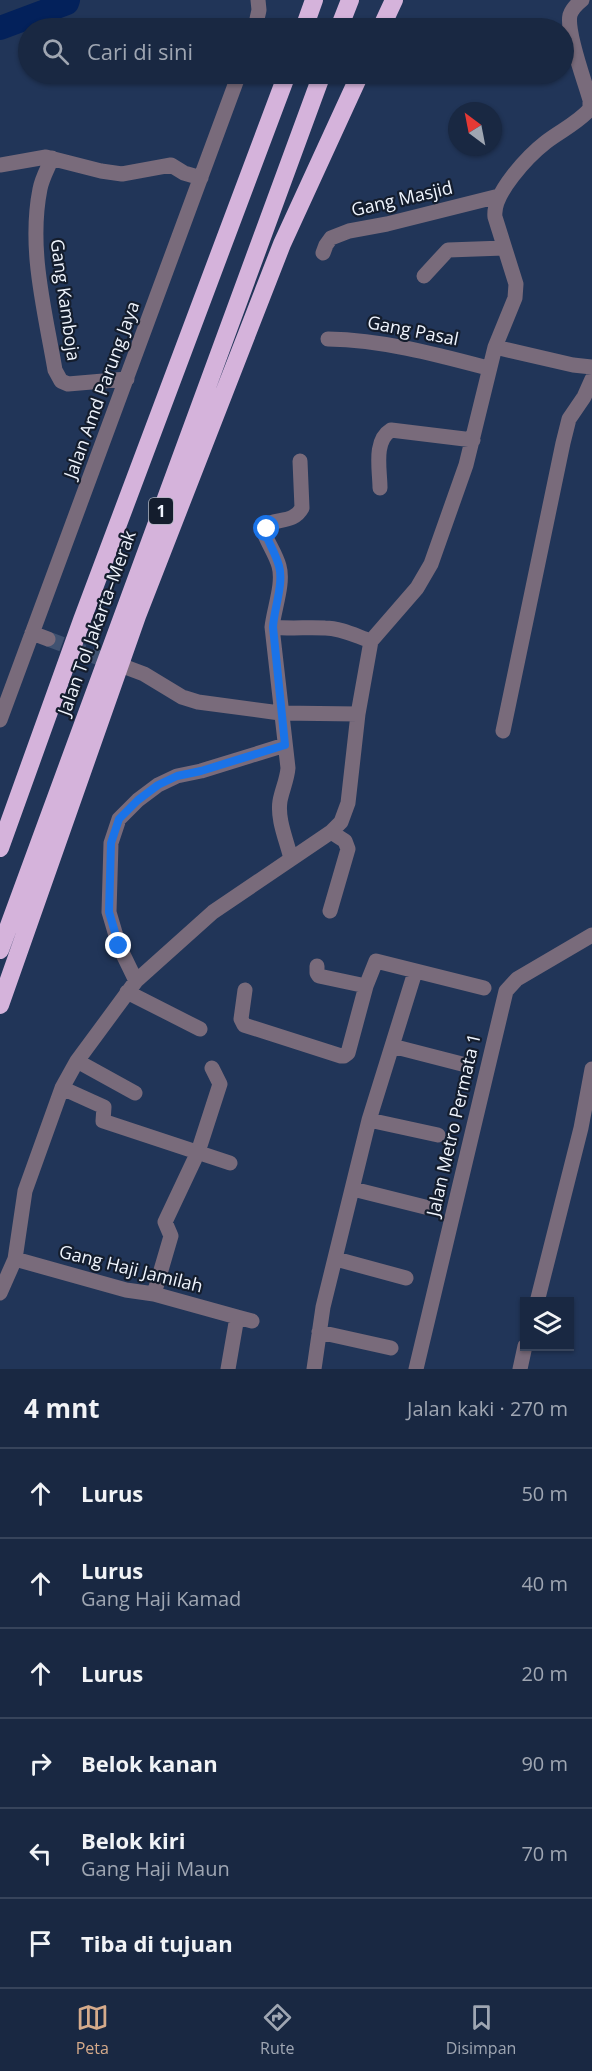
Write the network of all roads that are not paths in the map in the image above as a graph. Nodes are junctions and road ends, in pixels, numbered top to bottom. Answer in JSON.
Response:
{"nodes":[{"id":1,"x":258,"y":0,"type":"edge"},
{"id":2,"x":314,"y":0,"type":"edge"},
{"id":3,"x":350,"y":0,"type":"edge"},
{"id":4,"x":394,"y":0,"type":"edge"},
{"id":5,"x":582,"y":0,"type":"edge"},
{"id":6,"x":257,"y":18,"type":"edge"},
{"id":7,"x":308,"y":18,"type":"edge"},
{"id":8,"x":343,"y":18,"type":"edge"},
{"id":9,"x":386,"y":18,"type":"edge"},
{"id":10,"x":570,"y":18,"type":"edge"},
{"id":11,"x":574,"y":42,"type":"edge"},
{"id":12,"x":235,"y":84,"type":"edge"},
{"id":13,"x":283,"y":84,"type":"edge"},
{"id":14,"x":318,"y":84,"type":"edge"},
{"id":15,"x":355,"y":84,"type":"edge"},
{"id":16,"x":52,"y":158,"type":"junction"},
{"id":17,"x":0,"y":165,"type":"edge"},
{"id":18,"x":201,"y":178,"type":"junction"},
{"id":19,"x":499,"y":196,"type":"junction"},
{"id":20,"x":504,"y":248,"type":"junction"},
{"id":21,"x":323,"y":253,"type":"dead end"},
{"id":22,"x":424,"y":276,"type":"dead end"},
{"id":23,"x":328,"y":339,"type":"dead end"},
{"id":24,"x":495,"y":347,"type":"junction"},
{"id":25,"x":592,"y":367,"type":"edge"},
{"id":26,"x":488,"y":368,"type":"junction"},
{"id":27,"x":127,"y":379,"type":"junction"},
{"id":28,"x":592,"y":380,"type":"edge"},
{"id":29,"x":473,"y":440,"type":"junction"},
{"id":30,"x":300,"y":461,"type":"dead end"},
{"id":31,"x":380,"y":488,"type":"dead end"},
{"id":32,"x":273,"y":627,"type":"junction"},
{"id":33,"x":32,"y":633,"type":"junction"},
{"id":34,"x":48,"y":639,"type":"tunnel mouth"},
{"id":35,"x":371,"y":641,"type":"junction"},
{"id":36,"x":128,"y":668,"type":"tunnel mouth"},
{"id":37,"x":280,"y":713,"type":"junction"},
{"id":38,"x":358,"y":714,"type":"junction"},
{"id":39,"x":0,"y":720,"type":"edge"},
{"id":40,"x":503,"y":731,"type":"dead end"},
{"id":41,"x":285,"y":745,"type":"junction"},
{"id":42,"x":331,"y":832,"type":"junction"},
{"id":43,"x":0,"y":848,"type":"edge"},
{"id":44,"x":291,"y":859,"type":"junction"},
{"id":45,"x":330,"y":911,"type":"dead end"},
{"id":46,"x":591,"y":938,"type":"edge"},
{"id":47,"x":0,"y":950,"type":"edge"},
{"id":48,"x":415,"y":972,"type":"junction"},
{"id":49,"x":302,"y":974,"type":"dead end"},
{"id":50,"x":366,"y":986,"type":"junction"},
{"id":51,"x":132,"y":987,"type":"junction"},
{"id":52,"x":484,"y":988,"type":"dead end"},
{"id":53,"x":245,"y":990,"type":"dead end"},
{"id":54,"x":0,"y":1005,"type":"edge"},
{"id":55,"x":200,"y":1029,"type":"dead end"},
{"id":56,"x":392,"y":1046,"type":"junction"},
{"id":57,"x":77,"y":1062,"type":"junction"},
{"id":58,"x":462,"y":1064,"type":"dead end"},
{"id":59,"x":212,"y":1068,"type":"dead end"},
{"id":60,"x":592,"y":1069,"type":"edge"},
{"id":61,"x":62,"y":1088,"type":"junction"},
{"id":62,"x":135,"y":1093,"type":"dead end"},
{"id":63,"x":369,"y":1120,"type":"junction"},
{"id":64,"x":586,"y":1124,"type":"edge"},
{"id":65,"x":438,"y":1135,"type":"dead end"},
{"id":66,"x":198,"y":1152,"type":"junction"},
{"id":67,"x":230,"y":1163,"type":"dead end"},
{"id":68,"x":353,"y":1190,"type":"junction"},
{"id":69,"x":425,"y":1207,"type":"dead end"},
{"id":70,"x":15,"y":1259,"type":"junction"},
{"id":71,"x":336,"y":1259,"type":"junction"},
{"id":72,"x":406,"y":1278,"type":"dead end"},
{"id":73,"x":0,"y":1293,"type":"edge"},
{"id":74,"x":154,"y":1294,"type":"junction"},
{"id":75,"x":538,"y":1297,"type":"edge"},
{"id":76,"x":320,"y":1332,"type":"junction"},
{"id":77,"x":391,"y":1348,"type":"dead end"},
{"id":78,"x":524,"y":1351,"type":"edge"},
{"id":79,"x":228,"y":1369,"type":"edge"},
{"id":80,"x":314,"y":1369,"type":"edge"},
{"id":81,"x":416,"y":1369,"type":"edge"},
{"id":82,"x":520,"y":1369,"type":"edge"}],
"edges":[{"from":1,"to":6,"type":"street"},
{"from":2,"to":7,"type":"highway"},
{"from":3,"to":8,"type":"highway"},
{"from":4,"to":9,"type":"highway"},
{"from":5,"to":10,"type":"street"},
{"from":11,"to":19,"type":"street"},
{"from":12,"to":18,"type":"street","name":"Jalan Amd Parung Jaya"},
{"from":13,"to":43,"type":"highway","name":"Jalan Tol Jakarta–Merak","number":"1"},
{"from":14,"to":47,"type":"highway","name":"Jalan Tol Jakarta–Merak","number":"1"},
{"from":15,"to":54,"type":"highway"},
{"from":16,"to":17,"type":"street"},
{"from":16,"to":18,"type":"street"},
{"from":16,"to":27,"type":"street","name":"Gang Kamboja"},
{"from":18,"to":27,"type":"street","name":"Jalan Amd Parung Jaya"},
{"from":19,"to":20,"type":"street"},
{"from":19,"to":21,"type":"street","name":"Gang Masjid"},
{"from":20,"to":22,"type":"street"},
{"from":20,"to":24,"type":"street"},
{"from":23,"to":26,"type":"street","name":"Gang Pasal"},
{"from":24,"to":25,"type":"street"},
{"from":24,"to":26,"type":"street"},
{"from":26,"to":29,"type":"street"},
{"from":27,"to":33,"type":"street","name":"Jalan Amd Parung Jaya"},
{"from":28,"to":40,"type":"street"},
{"from":29,"to":31,"type":"street"},
{"from":29,"to":35,"type":"street"},
{"from":30,"to":32,"type":"street"},
{"from":32,"to":35,"type":"street"},
{"from":32,"to":37,"type":"street"},
{"from":33,"to":34,"type":"street"},
{"from":33,"to":39,"type":"street","name":"Jalan Amd Parung Jaya"},
{"from":35,"to":38,"type":"street"},
{"from":36,"to":37,"type":"street"},
{"from":37,"to":38,"type":"street"},
{"from":37,"to":41,"type":"street"},
{"from":38,"to":42,"type":"street"},
{"from":41,"to":44,"type":"street"},
{"from":41,"to":51,"type":"street"},
{"from":42,"to":44,"type":"street"},
{"from":42,"to":45,"type":"street"},
{"from":44,"to":51,"type":"street"},
{"from":46,"to":81,"type":"street","name":"Jalan Metro Permata 1"},
{"from":48,"to":50,"type":"street"},
{"from":48,"to":52,"type":"street"},
{"from":48,"to":56,"type":"street"},
{"from":49,"to":50,"type":"street"},
{"from":50,"to":53,"type":"street"},
{"from":51,"to":55,"type":"street"},
{"from":51,"to":57,"type":"street"},
{"from":56,"to":58,"type":"street"},
{"from":56,"to":63,"type":"street"},
{"from":57,"to":61,"type":"street"},
{"from":57,"to":62,"type":"street"},
{"from":59,"to":66,"type":"street"},
{"from":60,"to":64,"type":"street"},
{"from":61,"to":66,"type":"street"},
{"from":61,"to":70,"type":"street"},
{"from":63,"to":65,"type":"street"},
{"from":63,"to":68,"type":"street"},
{"from":64,"to":75,"type":"street"},
{"from":66,"to":67,"type":"street"},
{"from":66,"to":74,"type":"street"},
{"from":68,"to":69,"type":"street"},
{"from":68,"to":71,"type":"street"},
{"from":70,"to":73,"type":"street"},
{"from":70,"to":74,"type":"street","name":"Gang Haji Jamilah"},
{"from":71,"to":72,"type":"street"},
{"from":71,"to":76,"type":"street"},
{"from":74,"to":79,"type":"street","name":"Gang Haji Jamilah"},
{"from":76,"to":77,"type":"street"},
{"from":76,"to":80,"type":"street"},
{"from":78,"to":82,"type":"street"}]}
